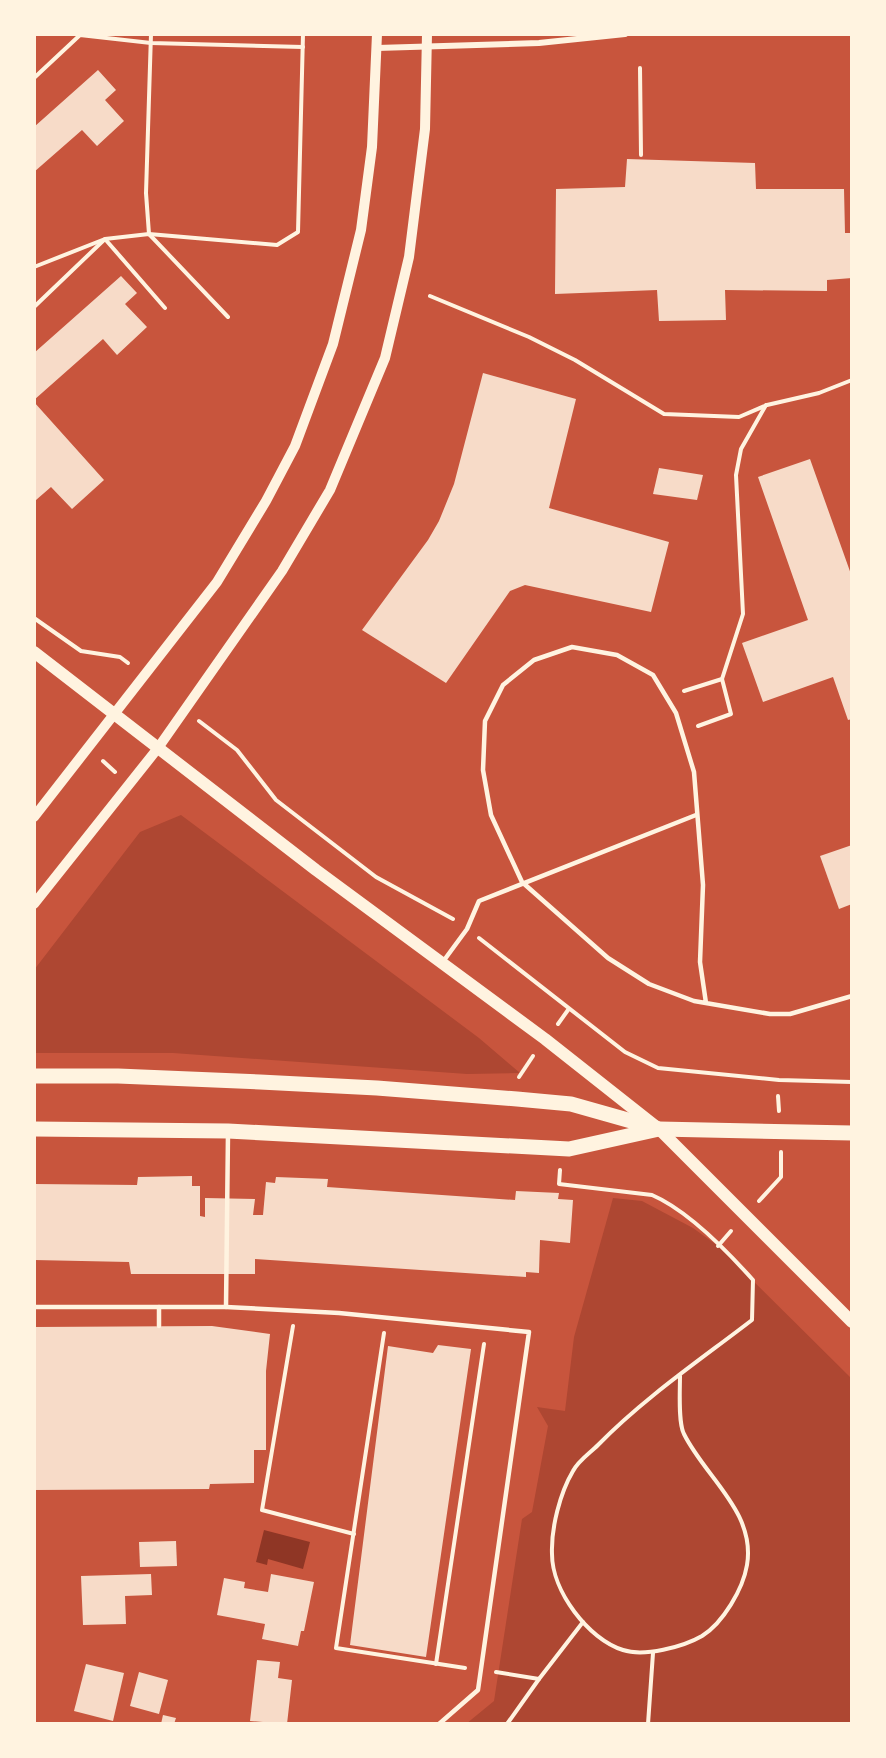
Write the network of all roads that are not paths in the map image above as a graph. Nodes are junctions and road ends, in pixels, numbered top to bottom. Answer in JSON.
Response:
{"nodes":[{"id":1,"x":377,"y":34,"type":"edge"},
{"id":2,"x":427,"y":34,"type":"edge"},
{"id":3,"x":625,"y":34,"type":"edge"},
{"id":4,"x":377,"y":48,"type":"junction"},
{"id":5,"x":427,"y":48,"type":"junction"},
{"id":6,"x":34,"y":652,"type":"edge"},
{"id":7,"x":115,"y":714,"type":"junction"},
{"id":8,"x":158,"y":748,"type":"junction"},
{"id":9,"x":696,"y":815,"type":"junction"},
{"id":10,"x":34,"y":817,"type":"edge"},
{"id":11,"x":522,"y":882,"type":"junction"},
{"id":12,"x":34,"y":904,"type":"edge"},
{"id":13,"x":441,"y":964,"type":"junction"},
{"id":14,"x":852,"y":996,"type":"edge"},
{"id":15,"x":706,"y":1003,"type":"junction"},
{"id":16,"x":34,"y":1076,"type":"edge"},
{"id":17,"x":34,"y":1129,"type":"edge"},
{"id":18,"x":659,"y":1129,"type":"junction"},
{"id":19,"x":228,"y":1131,"type":"junction"},
{"id":20,"x":852,"y":1133,"type":"edge"},
{"id":21,"x":34,"y":1307,"type":"edge"},
{"id":22,"x":159,"y":1307,"type":"junction"},
{"id":23,"x":226,"y":1307,"type":"junction"},
{"id":24,"x":852,"y":1322,"type":"edge"},
{"id":25,"x":159,"y":1326,"type":"dead end"},
{"id":26,"x":439,"y":1724,"type":"edge"}],
"edges":[{"from":1,"to":4,"type":"street"},
{"from":2,"to":5,"type":"street"},
{"from":3,"to":5,"type":"street"},
{"from":4,"to":5,"type":"street"},
{"from":4,"to":7,"type":"street"},
{"from":5,"to":8,"type":"street"},
{"from":6,"to":7,"type":"main road"},
{"from":7,"to":8,"type":"main road"},
{"from":7,"to":10,"type":"street"},
{"from":8,"to":12,"type":"street"},
{"from":8,"to":13,"type":"main road"},
{"from":9,"to":11,"type":"lane"},
{"from":9,"to":11,"type":"lane"},
{"from":9,"to":15,"type":"lane"},
{"from":11,"to":13,"type":"lane"},
{"from":11,"to":15,"type":"lane"},
{"from":13,"to":18,"type":"main road"},
{"from":14,"to":15,"type":"lane"},
{"from":16,"to":18,"type":"main road"},
{"from":17,"to":19,"type":"main road"},
{"from":18,"to":19,"type":"main road"},
{"from":18,"to":20,"type":"main road"},
{"from":18,"to":24,"type":"main road"},
{"from":19,"to":23,"type":"lane"},
{"from":21,"to":22,"type":"lane"},
{"from":22,"to":23,"type":"lane"},
{"from":22,"to":25,"type":"lane"},
{"from":23,"to":26,"type":"lane"}]}
